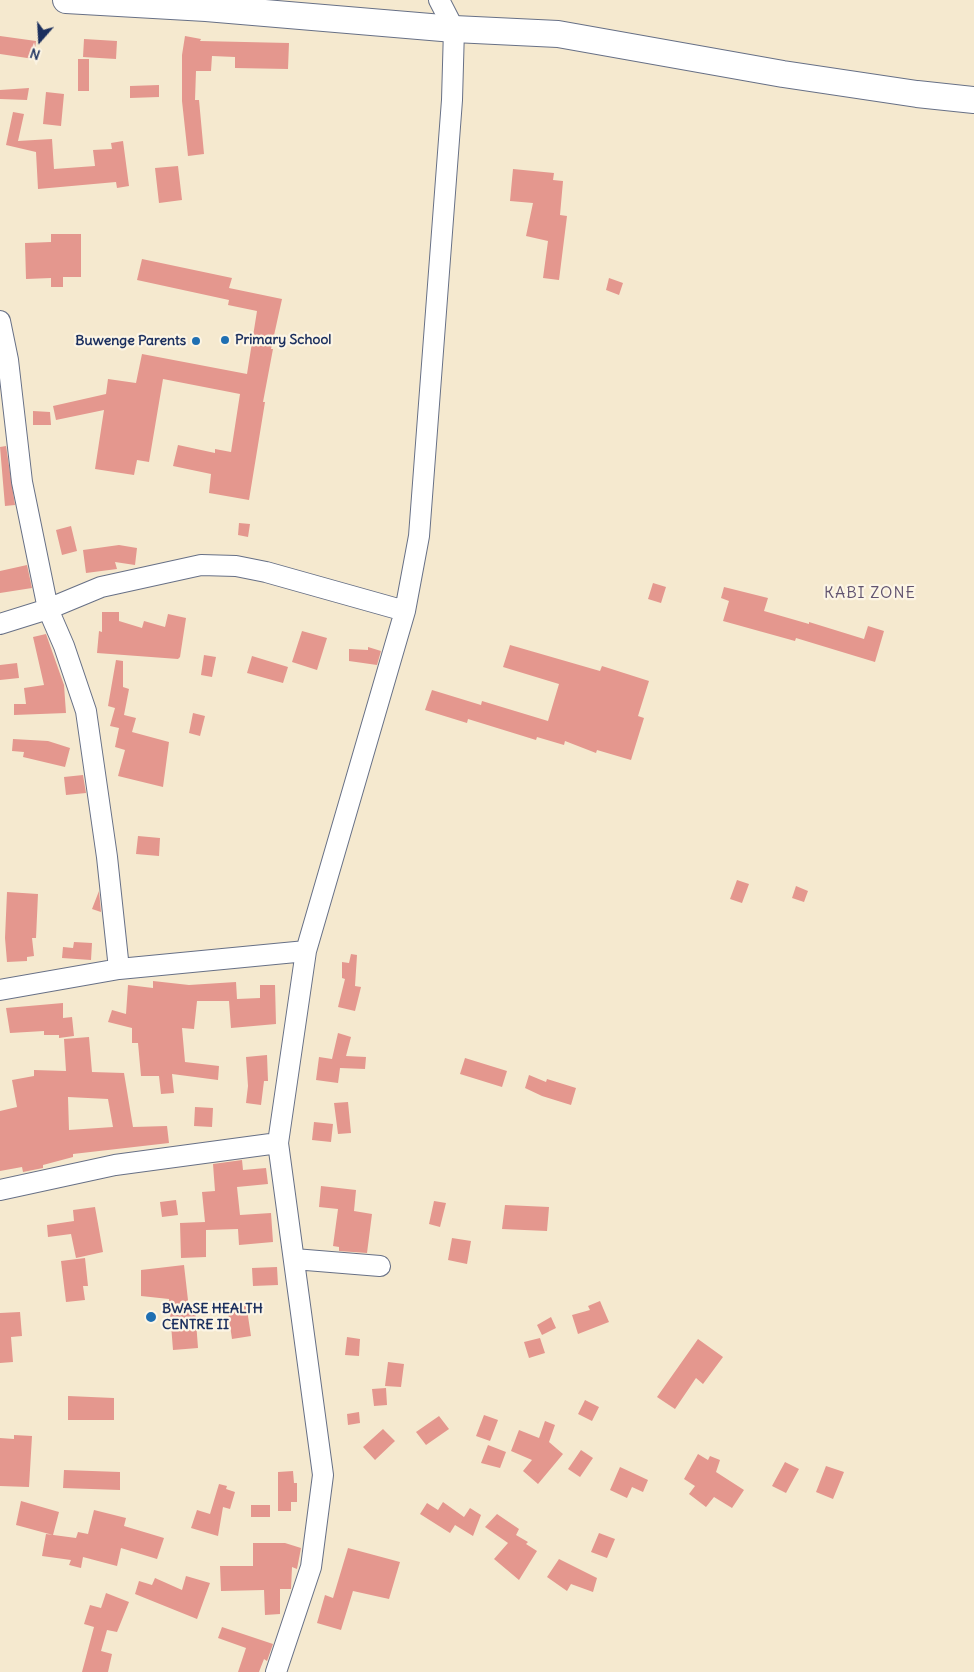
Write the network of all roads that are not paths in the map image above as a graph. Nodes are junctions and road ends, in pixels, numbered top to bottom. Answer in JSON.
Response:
{"nodes":[{"id":1,"x":66,"y":0,"type":"edge"},
{"id":2,"x":439,"y":0,"type":"edge"},
{"id":3,"x":454,"y":28,"type":"junction"},
{"id":4,"x":974,"y":100,"type":"edge"},
{"id":5,"x":0,"y":321,"type":"edge"},
{"id":6,"x":48,"y":609,"type":"junction"},
{"id":7,"x":405,"y":611,"type":"junction"},
{"id":8,"x":0,"y":624,"type":"edge"},
{"id":9,"x":306,"y":951,"type":"junction"},
{"id":10,"x":119,"y":969,"type":"junction"},
{"id":11,"x":0,"y":990,"type":"edge"},
{"id":12,"x":278,"y":1143,"type":"junction"},
{"id":13,"x":0,"y":1190,"type":"edge"},
{"id":14,"x":294,"y":1260,"type":"junction"},
{"id":15,"x":380,"y":1266,"type":"dead end"},
{"id":16,"x":276,"y":1672,"type":"edge"}],
"edges":[{"from":1,"to":3,"type":"main road"},
{"from":2,"to":3,"type":"street"},
{"from":3,"to":4,"type":"main road"},
{"from":3,"to":7,"type":"street"},
{"from":5,"to":6,"type":"street"},
{"from":6,"to":7,"type":"street"},
{"from":6,"to":8,"type":"street"},
{"from":6,"to":10,"type":"street"},
{"from":7,"to":9,"type":"street"},
{"from":9,"to":10,"type":"street"},
{"from":9,"to":12,"type":"street"},
{"from":10,"to":11,"type":"street"},
{"from":12,"to":13,"type":"street"},
{"from":12,"to":14,"type":"street"},
{"from":14,"to":15,"type":"street"},
{"from":14,"to":16,"type":"street"}]}
